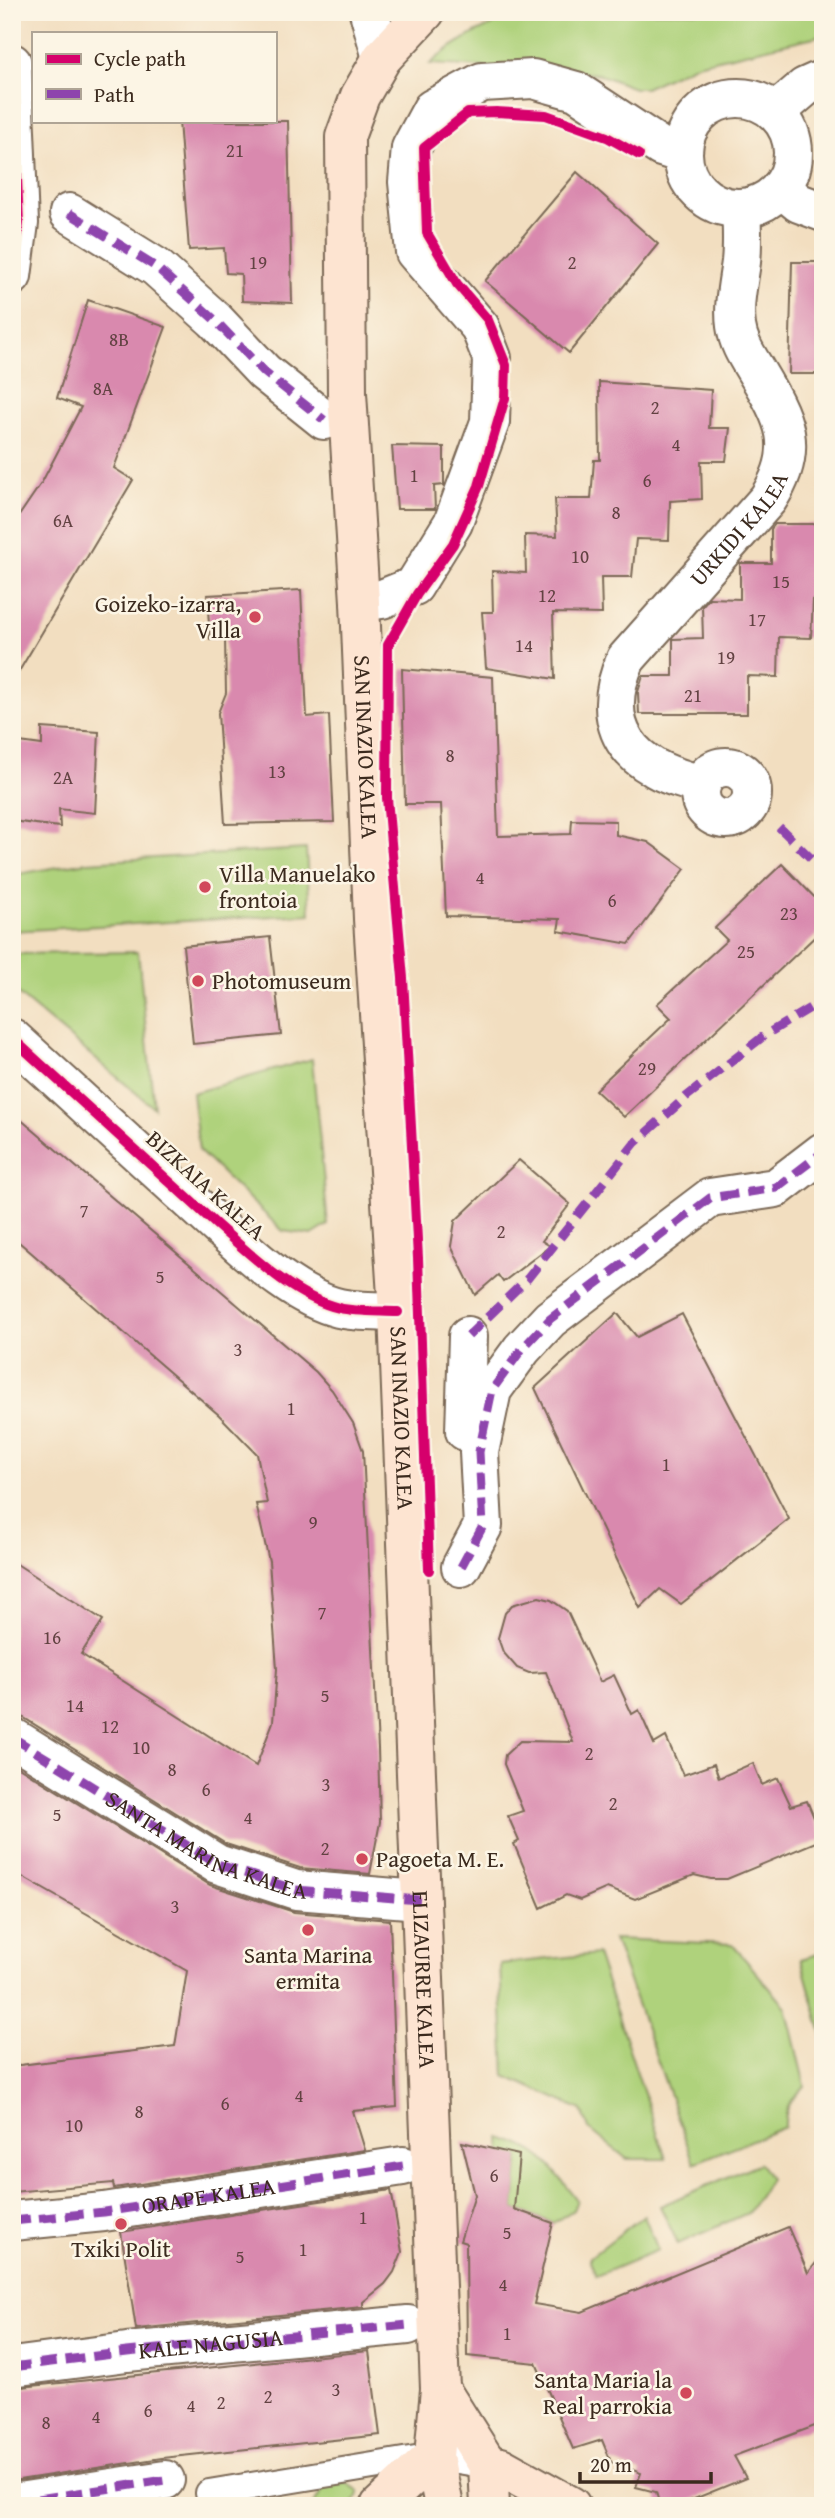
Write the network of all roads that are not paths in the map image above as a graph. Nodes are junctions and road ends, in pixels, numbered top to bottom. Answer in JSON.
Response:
{"nodes":[{"id":1,"x":369,"y":12,"type":"edge"},
{"id":2,"x":425,"y":12,"type":"edge"},
{"id":3,"x":382,"y":58,"type":"junction"},
{"id":4,"x":12,"y":63,"type":"edge"},
{"id":5,"x":823,"y":79,"type":"edge"},
{"id":6,"x":776,"y":112,"type":"junction"},
{"id":7,"x":683,"y":154,"type":"junction"},
{"id":8,"x":781,"y":187,"type":"junction"},
{"id":9,"x":741,"y":208,"type":"junction"},
{"id":10,"x":823,"y":212,"type":"edge"},
{"id":11,"x":69,"y":214,"type":"dead end"},
{"id":12,"x":15,"y":223,"type":"edge"},
{"id":13,"x":12,"y":276,"type":"edge"},
{"id":14,"x":324,"y":420,"type":"dead end"},
{"id":15,"x":360,"y":602,"type":"junction"},
{"id":16,"x":701,"y":785,"type":"dead end"},
{"id":17,"x":12,"y":1038,"type":"edge"},
{"id":18,"x":823,"y":1152,"type":"edge"},
{"id":19,"x":398,"y":1312,"type":"junction"},
{"id":20,"x":468,"y":1336,"type":"dead end"},
{"id":21,"x":461,"y":1567,"type":"junction"},
{"id":22,"x":407,"y":1571,"type":"junction"},
{"id":23,"x":12,"y":1737,"type":"edge"},
{"id":24,"x":420,"y":1900,"type":"junction"},
{"id":25,"x":403,"y":2166,"type":"dead end"},
{"id":26,"x":12,"y":2221,"type":"edge"},
{"id":27,"x":408,"y":2325,"type":"dead end"},
{"id":28,"x":12,"y":2367,"type":"edge"},
{"id":29,"x":440,"y":2389,"type":"junction"},
{"id":30,"x":434,"y":2456,"type":"junction"},
{"id":31,"x":488,"y":2465,"type":"junction"},
{"id":32,"x":165,"y":2480,"type":"dead end"},
{"id":33,"x":211,"y":2499,"type":"edge"},
{"id":34,"x":12,"y":2503,"type":"edge"},
{"id":35,"x":380,"y":2506,"type":"edge"},
{"id":36,"x":444,"y":2506,"type":"edge"},
{"id":37,"x":490,"y":2506,"type":"edge"},
{"id":38,"x":571,"y":2506,"type":"edge"}],
"edges":[{"from":1,"to":3,"type":"street"},
{"from":2,"to":3,"type":"main road","name":"SAN INAZIO KALEA"},
{"from":3,"to":15,"type":"main road","name":"SAN INAZIO KALEA"},
{"from":4,"to":12,"type":"street"},
{"from":5,"to":6,"type":"street"},
{"from":6,"to":7,"type":"street"},
{"from":6,"to":8,"type":"street"},
{"from":7,"to":9,"type":"street"},
{"from":7,"to":15,"type":"street"},
{"from":8,"to":9,"type":"street"},
{"from":8,"to":10,"type":"street"},
{"from":9,"to":16,"type":"street","name":"URKIDI KALEA"},
{"from":11,"to":14,"type":"street"},
{"from":12,"to":13,"type":"street"},
{"from":15,"to":19,"type":"main road","name":"SAN INAZIO KALEA"},
{"from":17,"to":19,"type":"street","name":"BIZKAIA KALEA"},
{"from":18,"to":21,"type":"street"},
{"from":19,"to":22,"type":"main road","name":"SAN INAZIO KALEA"},
{"from":20,"to":21,"type":"street"},
{"from":21,"to":22,"type":"street"},
{"from":22,"to":24,"type":"main road","name":"ELIZAURRE KALEA"},
{"from":23,"to":24,"type":"street","name":"SANTA MARINA KALEA"},
{"from":24,"to":29,"type":"main road","name":"ELIZAURRE KALEA"},
{"from":25,"to":26,"type":"street","name":"ORAPE KALEA"},
{"from":27,"to":28,"type":"street","name":"KALE NAGUSIA"},
{"from":29,"to":30,"type":"main road","name":"ELIZAURRE KALEA"},
{"from":29,"to":31,"type":"main road"},
{"from":30,"to":31,"type":"lane"},
{"from":30,"to":33,"type":"lane"},
{"from":30,"to":35,"type":"main road"},
{"from":30,"to":36,"type":"main road","name":"ELIZAURRE KALEA"},
{"from":31,"to":37,"type":"main road"},
{"from":31,"to":38,"type":"main road"},
{"from":32,"to":34,"type":"street"}]}
